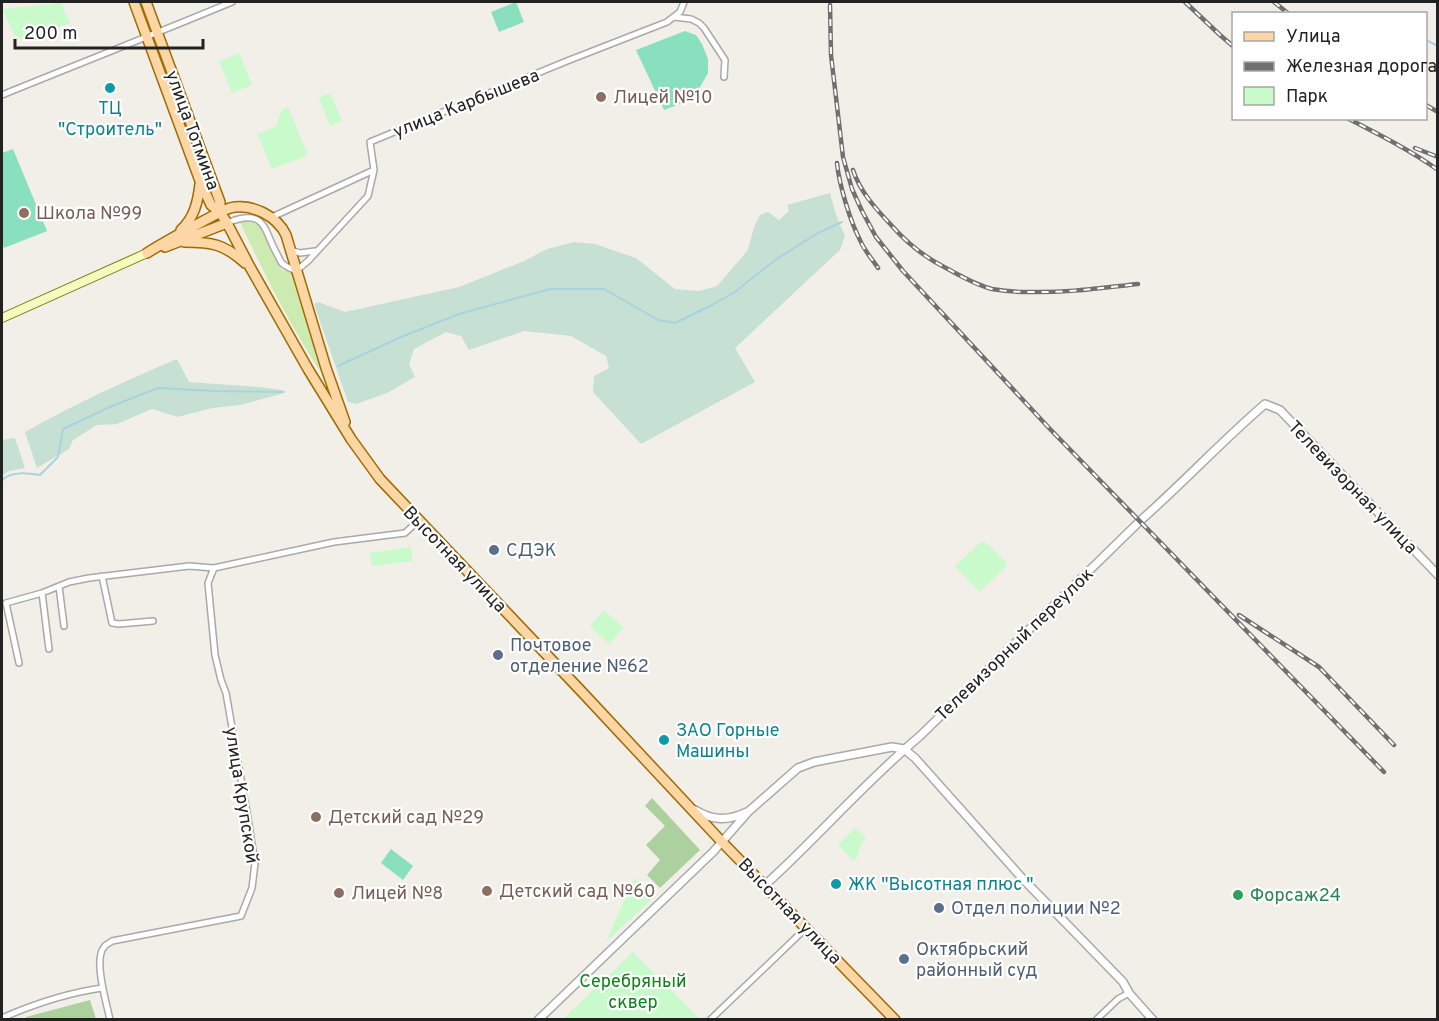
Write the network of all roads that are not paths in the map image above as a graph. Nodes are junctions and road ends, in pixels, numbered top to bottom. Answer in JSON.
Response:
{"nodes":[{"id":1,"x":134,"y":2,"type":"edge"},
{"id":2,"x":146,"y":2,"type":"edge"},
{"id":3,"x":231,"y":2,"type":"edge"},
{"id":4,"x":684,"y":2,"type":"edge"},
{"id":5,"x":674,"y":17,"type":"junction"},
{"id":6,"x":157,"y":33,"type":"junction"},
{"id":7,"x":147,"y":37,"type":"junction"},
{"id":8,"x":724,"y":77,"type":"dead end"},
{"id":9,"x":2,"y":95,"type":"edge"},
{"id":10,"x":374,"y":170,"type":"junction"},
{"id":11,"x":200,"y":181,"type":"junction"},
{"id":12,"x":220,"y":212,"type":"junction"},
{"id":13,"x":272,"y":217,"type":"junction"},
{"id":14,"x":227,"y":223,"type":"junction"},
{"id":15,"x":177,"y":239,"type":"junction"},
{"id":16,"x":290,"y":250,"type":"junction"},
{"id":17,"x":317,"y":250,"type":"junction"},
{"id":18,"x":147,"y":253,"type":"joint"},
{"id":19,"x":250,"y":267,"type":"junction"},
{"id":20,"x":296,"y":271,"type":"junction"},
{"id":21,"x":2,"y":318,"type":"edge"},
{"id":22,"x":1265,"y":404,"type":"joint"},
{"id":23,"x":351,"y":439,"type":"junction"},
{"id":24,"x":419,"y":520,"type":"junction"},
{"id":25,"x":214,"y":568,"type":"junction"},
{"id":26,"x":1437,"y":575,"type":"edge"},
{"id":27,"x":102,"y":576,"type":"junction"},
{"id":28,"x":59,"y":586,"type":"junction"},
{"id":29,"x":42,"y":593,"type":"junction"},
{"id":30,"x":153,"y":621,"type":"dead end"},
{"id":31,"x":64,"y":626,"type":"dead end"},
{"id":32,"x":49,"y":649,"type":"dead end"},
{"id":33,"x":19,"y":663,"type":"dead end"},
{"id":34,"x":904,"y":749,"type":"junction"},
{"id":35,"x":691,"y":808,"type":"junction"},
{"id":36,"x":749,"y":811,"type":"junction"},
{"id":37,"x":722,"y":842,"type":"junction"},
{"id":38,"x":765,"y":885,"type":"junction"},
{"id":39,"x":806,"y":928,"type":"junction"},
{"id":40,"x":102,"y":988,"type":"junction"},
{"id":41,"x":1129,"y":993,"type":"junction"},
{"id":42,"x":2,"y":1018,"type":"edge"},
{"id":43,"x":110,"y":1020,"type":"edge"},
{"id":44,"x":538,"y":1020,"type":"edge"},
{"id":45,"x":710,"y":1020,"type":"edge"},
{"id":46,"x":895,"y":1020,"type":"edge"},
{"id":47,"x":1096,"y":1020,"type":"edge"},
{"id":48,"x":1153,"y":1020,"type":"edge"}],
"edges":[{"from":1,"to":7,"type":"main road","name":"улица Тотмина"},
{"from":2,"to":6,"type":"main road","name":"улица Тотмина"},
{"from":3,"to":6,"type":"street"},
{"from":4,"to":5,"type":"street"},
{"from":5,"to":8,"type":"street"},
{"from":5,"to":10,"type":"street","name":"улица Карбышева"},
{"from":6,"to":7,"type":"street"},
{"from":6,"to":12,"type":"main road","name":"улица Тотмина"},
{"from":7,"to":9,"type":"street"},
{"from":7,"to":11,"type":"main road","name":"улица Тотмина"},
{"from":10,"to":13,"type":"street"},
{"from":10,"to":17,"type":"street"},
{"from":11,"to":12,"type":"main road","name":"улица Тотмина"},
{"from":11,"to":15,"type":"main road"},
{"from":12,"to":13,"type":"main road"},
{"from":12,"to":14,"type":"main road","name":"Высотная улица"},
{"from":12,"to":15,"type":"main road"},
{"from":13,"to":16,"type":"main road"},
{"from":14,"to":15,"type":"main road"},
{"from":14,"to":19,"type":"main road","name":"Высотная улица"},
{"from":14,"to":20,"type":"street"},
{"from":15,"to":18,"type":"main road"},
{"from":15,"to":19,"type":"main road"},
{"from":16,"to":17,"type":"street"},
{"from":16,"to":20,"type":"main road"},
{"from":17,"to":20,"type":"street"},
{"from":18,"to":21,"type":"main road"},
{"from":19,"to":23,"type":"main road","name":"Высотная улица"},
{"from":20,"to":23,"type":"main road"},
{"from":22,"to":26,"type":"street","name":"Телевизорная улица"},
{"from":22,"to":34,"type":"street","name":"Телевизорный переулок"},
{"from":23,"to":24,"type":"main road","name":"Высотная улица"},
{"from":24,"to":25,"type":"street"},
{"from":24,"to":35,"type":"main road","name":"Высотная улица"},
{"from":25,"to":27,"type":"street"},
{"from":25,"to":40,"type":"street","name":"улица Крупской"},
{"from":27,"to":28,"type":"street"},
{"from":27,"to":30,"type":"street"},
{"from":28,"to":29,"type":"street"},
{"from":28,"to":31,"type":"street"},
{"from":29,"to":32,"type":"street"},
{"from":29,"to":33,"type":"street"},
{"from":34,"to":36,"type":"street"},
{"from":34,"to":38,"type":"street","name":"Телевизорный переулок"},
{"from":34,"to":41,"type":"street"},
{"from":35,"to":36,"type":"street"},
{"from":35,"to":37,"type":"main road","name":"Высотная улица"},
{"from":36,"to":37,"type":"street"},
{"from":37,"to":38,"type":"main road","name":"Высотная улица"},
{"from":37,"to":44,"type":"street"},
{"from":38,"to":39,"type":"main road","name":"Высотная улица"},
{"from":39,"to":45,"type":"street"},
{"from":39,"to":46,"type":"main road","name":"Высотная улица"},
{"from":40,"to":42,"type":"street"},
{"from":40,"to":43,"type":"street","name":"улица Крупской"},
{"from":41,"to":47,"type":"street"},
{"from":41,"to":48,"type":"street"}]}
